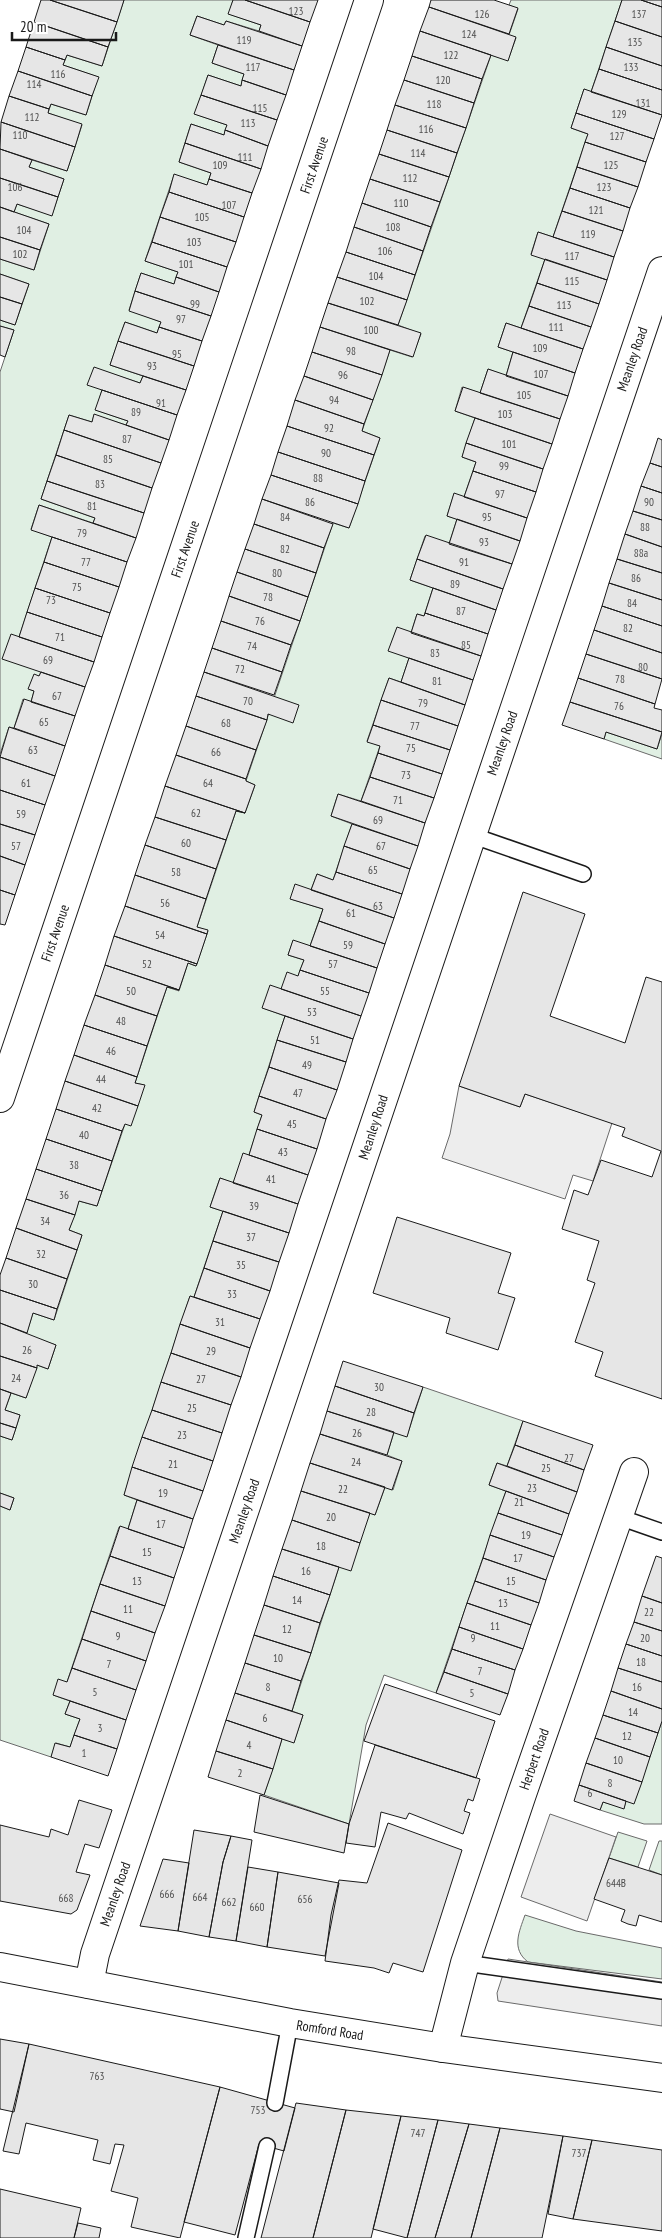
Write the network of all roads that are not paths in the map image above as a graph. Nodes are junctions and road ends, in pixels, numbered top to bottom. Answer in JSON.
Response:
{"nodes":[{"id":1,"x":369,"y":0,"type":"edge"},
{"id":2,"x":662,"y":271,"type":"edge"},
{"id":3,"x":471,"y":835,"type":"junction"},
{"id":4,"x":583,"y":874,"type":"dead end"},
{"id":5,"x":0,"y":1098,"type":"edge"},
{"id":6,"x":634,"y":1472,"type":"dead end"},
{"id":7,"x":619,"y":1517,"type":"junction"},
{"id":8,"x":662,"y":1532,"type":"edge"},
{"id":9,"x":465,"y":1964,"type":"junction"},
{"id":10,"x":0,"y":1967,"type":"edge"},
{"id":11,"x":89,"y":1984,"type":"junction"},
{"id":12,"x":662,"y":1991,"type":"edge"},
{"id":13,"x":290,"y":2023,"type":"junction"},
{"id":14,"x":443,"y":2048,"type":"junction"},
{"id":15,"x":662,"y":2078,"type":"edge"},
{"id":16,"x":275,"y":2103,"type":"dead end"},
{"id":17,"x":267,"y":2146,"type":"dead end"},
{"id":18,"x":246,"y":2238,"type":"edge"}],
"edges":[{"from":1,"to":5,"type":"street","name":"First Avenue"},
{"from":2,"to":3,"type":"street","name":"Meanley Road"},
{"from":3,"to":4,"type":"lane"},
{"from":3,"to":11,"type":"street","name":"Meanley Road"},
{"from":6,"to":7,"type":"street","name":"Herbert Road"},
{"from":7,"to":8,"type":"lane"},
{"from":7,"to":9,"type":"street","name":"Herbert Road"},
{"from":9,"to":12,"type":"lane"},
{"from":9,"to":14,"type":"street","name":"Herbert Road"},
{"from":10,"to":11,"type":"street","name":"Romford Road"},
{"from":11,"to":13,"type":"street","name":"Romford Road"},
{"from":13,"to":14,"type":"street","name":"Romford Road"},
{"from":13,"to":16,"type":"lane"},
{"from":14,"to":15,"type":"street","name":"Romford Road"},
{"from":17,"to":18,"type":"lane"}]}
